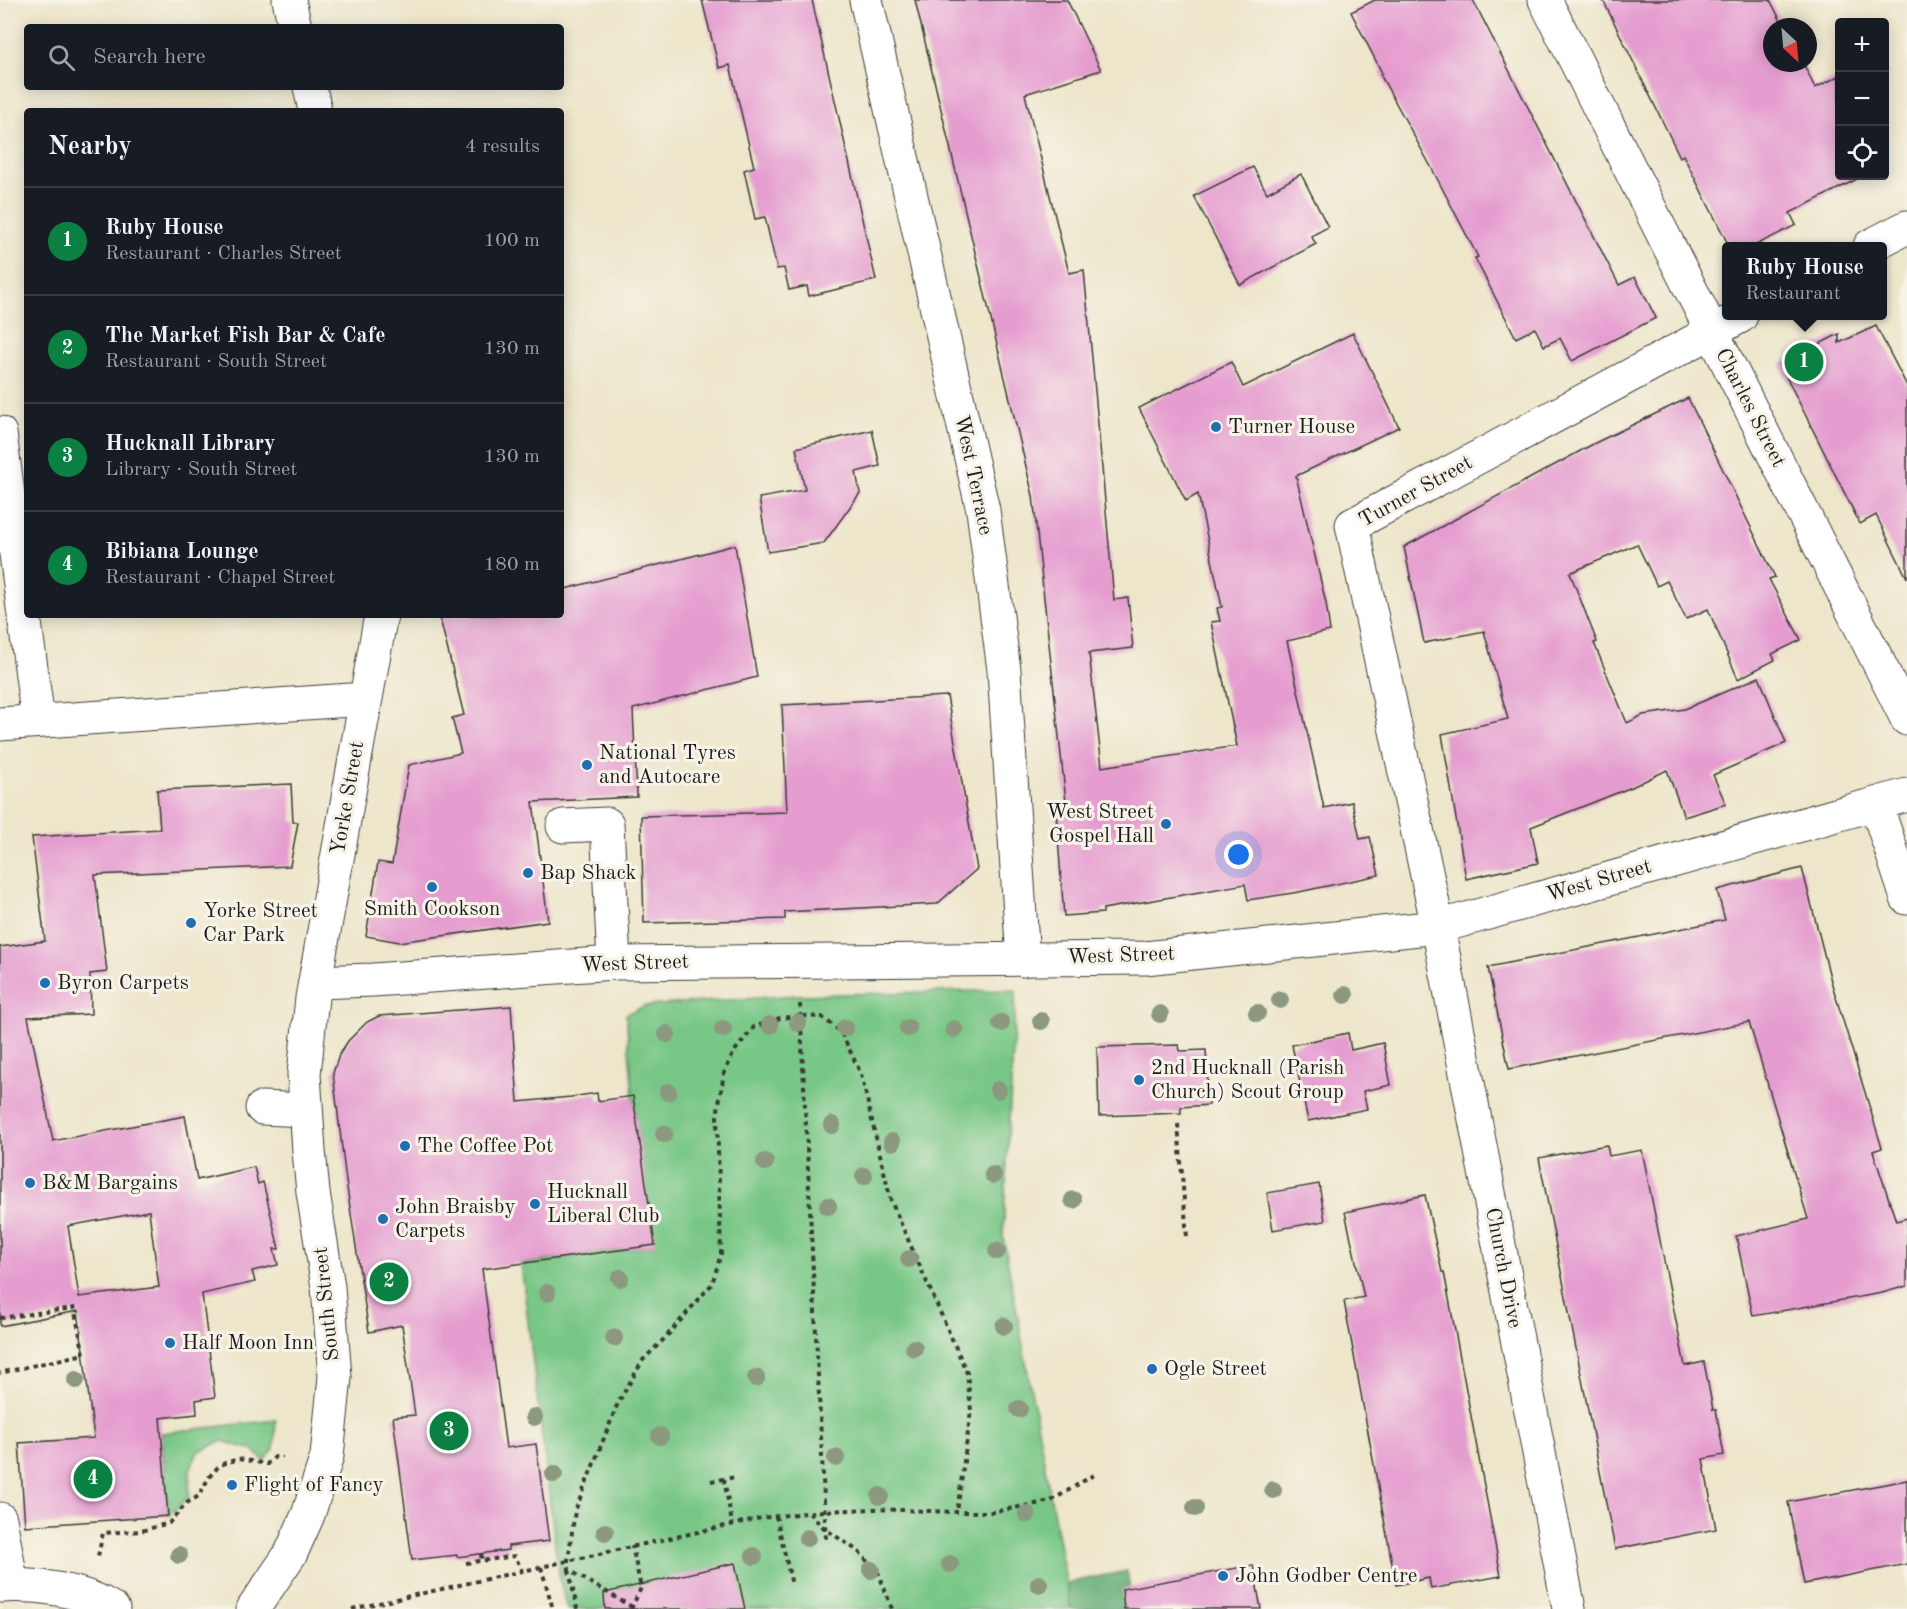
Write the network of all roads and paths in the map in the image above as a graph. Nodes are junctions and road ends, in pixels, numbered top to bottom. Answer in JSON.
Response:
{"nodes":[{"id":1,"x":289,"y":0,"type":"edge"},
{"id":2,"x":866,"y":0,"type":"edge"},
{"id":3,"x":1545,"y":0,"type":"edge"},
{"id":4,"x":294,"y":24,"type":"edge"},
{"id":5,"x":311,"y":90,"type":"edge"},
{"id":6,"x":314,"y":108,"type":"edge"},
{"id":7,"x":1907,"y":227,"type":"edge"},
{"id":8,"x":1878,"y":242,"type":"edge"},
{"id":9,"x":1732,"y":320,"type":"edge"},
{"id":10,"x":1712,"y":331,"type":"junction"},
{"id":11,"x":0,"y":433,"type":"edge"},
{"id":12,"x":24,"y":615,"type":"edge"},
{"id":13,"x":24,"y":618,"type":"edge"},
{"id":14,"x":380,"y":618,"type":"edge"},
{"id":15,"x":365,"y":699,"type":"junction"},
{"id":16,"x":1907,"y":719,"type":"edge"},
{"id":17,"x":38,"y":721,"type":"junction"},
{"id":18,"x":0,"y":724,"type":"edge"},
{"id":19,"x":1907,"y":795,"type":"edge"},
{"id":20,"x":1875,"y":804,"type":"junction"},
{"id":21,"x":563,"y":826,"type":"dead end"},
{"id":22,"x":1907,"y":898,"type":"edge"},
{"id":23,"x":1438,"y":927,"type":"junction"},
{"id":24,"x":1023,"y":960,"type":"junction"},
{"id":25,"x":614,"y":963,"type":"junction"},
{"id":26,"x":315,"y":982,"type":"junction"},
{"id":27,"x":801,"y":1016,"type":"junction"},
{"id":28,"x":262,"y":1108,"type":"dead end"},
{"id":29,"x":305,"y":1110,"type":"junction"},
{"id":30,"x":1178,"y":1124,"type":"dead end"},
{"id":31,"x":1187,"y":1238,"type":"dead end"},
{"id":32,"x":0,"y":1318,"type":"edge"},
{"id":33,"x":0,"y":1372,"type":"edge"},
{"id":34,"x":327,"y":1456,"type":"junction"},
{"id":35,"x":1095,"y":1474,"type":"dead end"},
{"id":36,"x":736,"y":1477,"type":"dead end"},
{"id":37,"x":724,"y":1479,"type":"junction"},
{"id":38,"x":711,"y":1481,"type":"dead end"},
{"id":39,"x":824,"y":1511,"type":"junction"},
{"id":40,"x":957,"y":1512,"type":"junction"},
{"id":41,"x":808,"y":1513,"type":"junction"},
{"id":42,"x":776,"y":1516,"type":"junction"},
{"id":43,"x":0,"y":1519,"type":"edge"},
{"id":44,"x":732,"y":1523,"type":"junction"},
{"id":45,"x":825,"y":1529,"type":"junction"},
{"id":46,"x":826,"y":1540,"type":"dead end"},
{"id":47,"x":632,"y":1546,"type":"junction"},
{"id":48,"x":481,"y":1554,"type":"dead end"},
{"id":49,"x":568,"y":1560,"type":"junction"},
{"id":50,"x":482,"y":1561,"type":"junction"},
{"id":51,"x":466,"y":1563,"type":"dead end"},
{"id":52,"x":541,"y":1566,"type":"junction"},
{"id":53,"x":569,"y":1570,"type":"junction"},
{"id":54,"x":522,"y":1571,"type":"junction"},
{"id":55,"x":6,"y":1585,"type":"edge"},
{"id":56,"x":792,"y":1585,"type":"dead end"},
{"id":57,"x":101,"y":1603,"type":"edge"},
{"id":58,"x":631,"y":1608,"type":"edge"},
{"id":59,"x":253,"y":1609,"type":"edge"},
{"id":60,"x":352,"y":1609,"type":"edge"},
{"id":61,"x":553,"y":1609,"type":"edge"},
{"id":62,"x":578,"y":1609,"type":"edge"},
{"id":63,"x":892,"y":1609,"type":"edge"},
{"id":64,"x":1569,"y":1609,"type":"edge"}],
"edges":[{"from":1,"to":4,"type":"street"},
{"from":2,"to":24,"type":"street","name":"West Terrace"},
{"from":3,"to":10,"type":"street","name":"Charles Street"},
{"from":5,"to":6,"type":"street"},
{"from":7,"to":8,"type":"street"},
{"from":9,"to":10,"type":"street"},
{"from":10,"to":16,"type":"street","name":"Charles Street"},
{"from":10,"to":23,"type":"street","name":"Turner Street"},
{"from":11,"to":12,"type":"street"},
{"from":13,"to":17,"type":"street"},
{"from":14,"to":15,"type":"street","name":"Yorke Street"},
{"from":15,"to":17,"type":"street"},
{"from":15,"to":26,"type":"street","name":"Yorke Street"},
{"from":17,"to":18,"type":"street"},
{"from":19,"to":20,"type":"street","name":"West Street"},
{"from":20,"to":22,"type":"street"},
{"from":20,"to":23,"type":"street","name":"West Street"},
{"from":21,"to":25,"type":"street"},
{"from":23,"to":24,"type":"street","name":"West Street"},
{"from":23,"to":64,"type":"street","name":"Church Drive"},
{"from":24,"to":25,"type":"street","name":"West Street"},
{"from":25,"to":26,"type":"street","name":"West Street"},
{"from":26,"to":29,"type":"street","name":"South Street"},
{"from":27,"to":39,"type":"path"},
{"from":27,"to":40,"type":"path"},
{"from":27,"to":49,"type":"path"},
{"from":28,"to":29,"type":"street"},
{"from":29,"to":34,"type":"street","name":"South Street"},
{"from":30,"to":31,"type":"path"},
{"from":32,"to":33,"type":"path"},
{"from":34,"to":57,"type":"path"},
{"from":34,"to":59,"type":"street","name":"South Street"},
{"from":35,"to":40,"type":"path"},
{"from":36,"to":37,"type":"path"},
{"from":37,"to":38,"type":"path"},
{"from":37,"to":44,"type":"path"},
{"from":39,"to":40,"type":"path"},
{"from":39,"to":41,"type":"path"},
{"from":39,"to":45,"type":"path"},
{"from":41,"to":42,"type":"path"},
{"from":41,"to":45,"type":"path"},
{"from":42,"to":44,"type":"path"},
{"from":42,"to":56,"type":"path"},
{"from":43,"to":55,"type":"street"},
{"from":44,"to":47,"type":"path"},
{"from":45,"to":46,"type":"path"},
{"from":45,"to":63,"type":"path"},
{"from":47,"to":49,"type":"path"},
{"from":47,"to":58,"type":"path"},
{"from":48,"to":50,"type":"path"},
{"from":49,"to":52,"type":"path"},
{"from":49,"to":53,"type":"path"},
{"from":50,"to":51,"type":"path"},
{"from":50,"to":54,"type":"path"},
{"from":52,"to":54,"type":"path"},
{"from":52,"to":61,"type":"path"},
{"from":53,"to":58,"type":"path"},
{"from":53,"to":62,"type":"path"},
{"from":54,"to":60,"type":"path"},
{"from":55,"to":57,"type":"street"}]}
